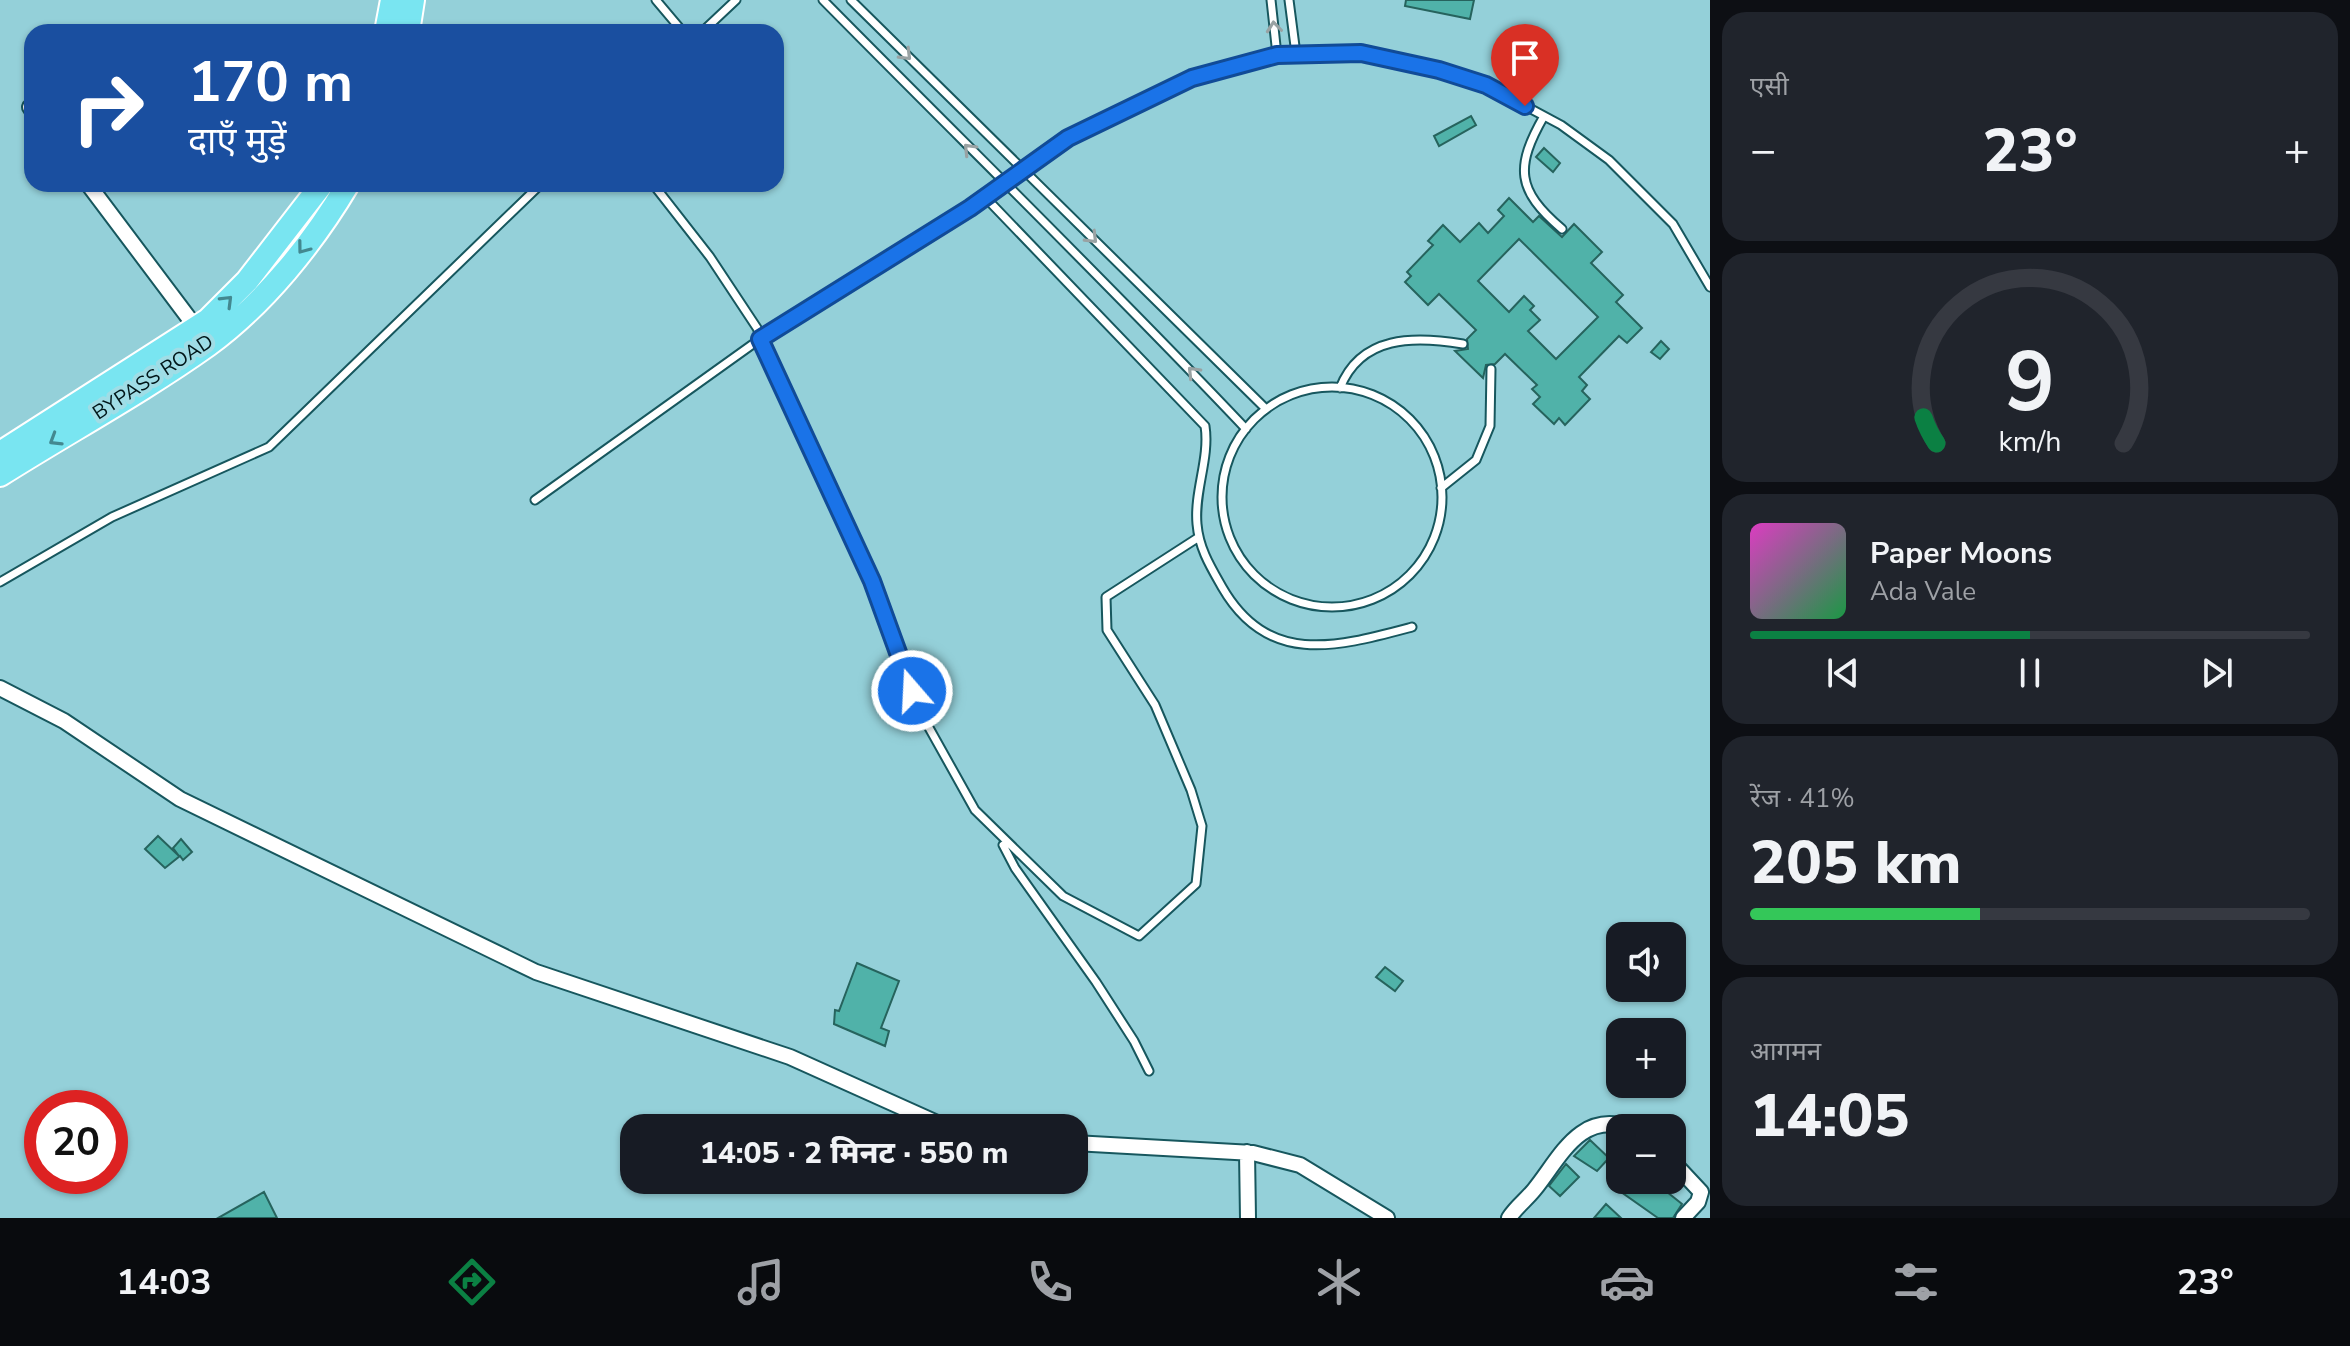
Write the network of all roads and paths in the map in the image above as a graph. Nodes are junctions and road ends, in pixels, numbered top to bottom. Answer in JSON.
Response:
{"nodes":[{"id":1,"x":392,"y":0,"type":"edge"},
{"id":2,"x":413,"y":0,"type":"edge"},
{"id":3,"x":656,"y":0,"type":"edge"},
{"id":4,"x":736,"y":0,"type":"edge"},
{"id":5,"x":823,"y":0,"type":"edge"},
{"id":6,"x":851,"y":0,"type":"edge"},
{"id":7,"x":1271,"y":0,"type":"edge"},
{"id":8,"x":1289,"y":0,"type":"edge"},
{"id":9,"x":388,"y":24,"type":"edge"},
{"id":10,"x":409,"y":24,"type":"edge"},
{"id":11,"x":676,"y":24,"type":"edge"},
{"id":12,"x":710,"y":24,"type":"edge"},
{"id":13,"x":1296,"y":54,"type":"junction"},
{"id":14,"x":1277,"y":55,"type":"junction"},
{"id":15,"x":1544,"y":116,"type":"junction"},
{"id":16,"x":1022,"y":169,"type":"junction"},
{"id":17,"x":1003,"y":184,"type":"junction"},
{"id":18,"x":94,"y":192,"type":"edge"},
{"id":19,"x":316,"y":192,"type":"edge"},
{"id":20,"x":342,"y":192,"type":"edge"},
{"id":21,"x":533,"y":192,"type":"edge"},
{"id":22,"x":659,"y":192,"type":"edge"},
{"id":23,"x":985,"y":197,"type":"junction"},
{"id":24,"x":1562,"y":229,"type":"dead end"},
{"id":25,"x":1710,"y":287,"type":"edge"},
{"id":26,"x":197,"y":329,"type":"junction"},
{"id":27,"x":760,"y":339,"type":"junction"},
{"id":28,"x":1463,"y":344,"type":"dead end"},
{"id":29,"x":1491,"y":369,"type":"dead end"},
{"id":30,"x":1340,"y":388,"type":"junction"},
{"id":31,"x":1266,"y":409,"type":"junction"},
{"id":32,"x":1246,"y":429,"type":"junction"},
{"id":33,"x":0,"y":453,"type":"edge"},
{"id":34,"x":0,"y":475,"type":"edge"},
{"id":35,"x":1441,"y":488,"type":"junction"},
{"id":36,"x":535,"y":500,"type":"dead end"},
{"id":37,"x":1199,"y":537,"type":"junction"},
{"id":38,"x":0,"y":582,"type":"edge"},
{"id":39,"x":1412,"y":627,"type":"dead end"},
{"id":40,"x":0,"y":688,"type":"edge"},
{"id":41,"x":1000,"y":838,"type":"junction"},
{"id":42,"x":1149,"y":1071,"type":"dead end"},
{"id":43,"x":917,"y":1114,"type":"edge"},
{"id":44,"x":1606,"y":1125,"type":"edge"},
{"id":45,"x":1088,"y":1144,"type":"edge"},
{"id":46,"x":1247,"y":1152,"type":"junction"},
{"id":47,"x":1686,"y":1176,"type":"edge"},
{"id":48,"x":1248,"y":1218,"type":"edge"},
{"id":49,"x":1387,"y":1218,"type":"edge"},
{"id":50,"x":1509,"y":1218,"type":"edge"},
{"id":51,"x":1683,"y":1218,"type":"edge"}],
"edges":[{"from":1,"to":9,"type":"main road"},
{"from":2,"to":10,"type":"main road"},
{"from":3,"to":11,"type":"lane"},
{"from":4,"to":12,"type":"lane"},
{"from":17,"to":5,"type":"lane","one_way":true},
{"from":6,"to":16,"type":"lane","one_way":true},
{"from":14,"to":7,"type":"lane","one_way":true},
{"from":8,"to":13,"type":"lane"},
{"from":13,"to":14,"type":"lane"},
{"from":13,"to":15,"type":"lane"},
{"from":14,"to":16,"type":"lane"},
{"from":15,"to":24,"type":"lane"},
{"from":15,"to":25,"type":"lane"},
{"from":16,"to":17,"type":"lane"},
{"from":16,"to":31,"type":"lane","one_way":true},
{"from":17,"to":23,"type":"lane"},
{"from":32,"to":17,"type":"lane","one_way":true},
{"from":18,"to":26,"type":"street"},
{"from":26,"to":19,"type":"main road","name":"BYPASS ROAD","one_way":true},
{"from":20,"to":34,"type":"main road","name":"BYPASS ROAD","one_way":true},
{"from":21,"to":38,"type":"lane"},
{"from":22,"to":27,"type":"lane"},
{"from":23,"to":27,"type":"lane"},
{"from":23,"to":37,"type":"lane"},
{"from":26,"to":33,"type":"main road","name":"BYPASS ROAD"},
{"from":27,"to":36,"type":"lane"},
{"from":27,"to":41,"type":"lane"},
{"from":28,"to":30,"type":"lane"},
{"from":29,"to":35,"type":"lane"},
{"from":30,"to":31,"type":"lane"},
{"from":30,"to":35,"type":"lane"},
{"from":31,"to":32,"type":"lane"},
{"from":32,"to":35,"type":"lane"},
{"from":37,"to":39,"type":"lane"},
{"from":37,"to":41,"type":"lane"},
{"from":40,"to":43,"type":"street"},
{"from":41,"to":42,"type":"lane"},
{"from":44,"to":50,"type":"street"},
{"from":45,"to":46,"type":"street"},
{"from":46,"to":48,"type":"street"},
{"from":46,"to":49,"type":"street"},
{"from":47,"to":51,"type":"street"}]}
